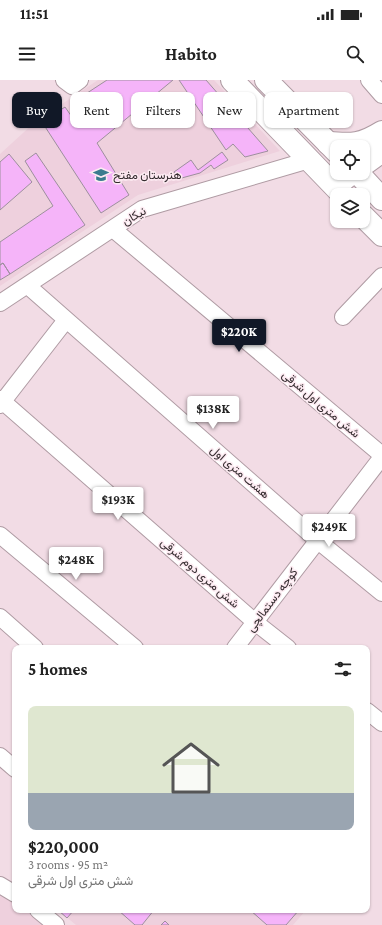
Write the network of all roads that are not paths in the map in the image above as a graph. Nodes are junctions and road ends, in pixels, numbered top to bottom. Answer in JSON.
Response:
{"nodes":[{"id":1,"x":64,"y":80,"type":"edge"},
{"id":2,"x":80,"y":80,"type":"edge"},
{"id":3,"x":232,"y":80,"type":"edge"},
{"id":4,"x":266,"y":80,"type":"edge"},
{"id":5,"x":369,"y":80,"type":"edge"},
{"id":6,"x":382,"y":95,"type":"edge"},
{"id":7,"x":382,"y":132,"type":"edge"},
{"id":8,"x":369,"y":140,"type":"edge"},
{"id":9,"x":330,"y":144,"type":"edge"},
{"id":10,"x":382,"y":151,"type":"edge"},
{"id":11,"x":309,"y":160,"type":"junction"},
{"id":12,"x":370,"y":160,"type":"edge"},
{"id":13,"x":364,"y":180,"type":"edge"},
{"id":14,"x":336,"y":188,"type":"edge"},
{"id":15,"x":382,"y":199,"type":"edge"},
{"id":16,"x":370,"y":223,"type":"edge"},
{"id":17,"x":113,"y":229,"type":"junction"},
{"id":18,"x":382,"y":235,"type":"edge"},
{"id":19,"x":382,"y":276,"type":"edge"},
{"id":20,"x":28,"y":286,"type":"junction"},
{"id":21,"x":0,"y":303,"type":"edge"},
{"id":22,"x":343,"y":317,"type":"dead end"},
{"id":23,"x":66,"y":320,"type":"junction"},
{"id":24,"x":1,"y":402,"type":"edge"},
{"id":25,"x":382,"y":456,"type":"edge"},
{"id":26,"x":0,"y":535,"type":"edge"},
{"id":27,"x":317,"y":540,"type":"junction"},
{"id":28,"x":382,"y":593,"type":"edge"},
{"id":29,"x":0,"y":618,"type":"edge"},
{"id":30,"x":255,"y":622,"type":"junction"},
{"id":31,"x":32,"y":645,"type":"edge"},
{"id":32,"x":131,"y":645,"type":"edge"},
{"id":33,"x":237,"y":645,"type":"edge"},
{"id":34,"x":284,"y":645,"type":"edge"},
{"id":35,"x":370,"y":713,"type":"edge"},
{"id":36,"x":382,"y":723,"type":"edge"},
{"id":37,"x":0,"y":756,"type":"edge"},
{"id":38,"x":12,"y":766,"type":"edge"},
{"id":39,"x":0,"y":885,"type":"edge"},
{"id":40,"x":12,"y":892,"type":"edge"},
{"id":41,"x":42,"y":913,"type":"edge"},
{"id":42,"x":56,"y":925,"type":"edge"}],
"edges":[{"from":1,"to":2,"type":"street"},
{"from":3,"to":11,"type":"main road"},
{"from":4,"to":9,"type":"main road"},
{"from":5,"to":6,"type":"street"},
{"from":7,"to":8,"type":"main road"},
{"from":10,"to":12,"type":"main road"},
{"from":11,"to":14,"type":"main road"},
{"from":11,"to":17,"type":"street","name":"نیکان"},
{"from":13,"to":15,"type":"main road"},
{"from":16,"to":18,"type":"main road"},
{"from":17,"to":20,"type":"street","name":"نیکان"},
{"from":17,"to":25,"type":"street","name":"شش متری اول شرقی"},
{"from":19,"to":22,"type":"street"},
{"from":20,"to":21,"type":"street","name":"نیکان"},
{"from":20,"to":23,"type":"street","name":"هشت متری اول"},
{"from":23,"to":24,"type":"street"},
{"from":23,"to":27,"type":"street","name":"هشت متری اول"},
{"from":24,"to":30,"type":"street","name":"شش متری دوم شرقی"},
{"from":25,"to":27,"type":"street","name":"کوچه دستمالچی"},
{"from":26,"to":32,"type":"street"},
{"from":27,"to":28,"type":"street","name":"هشت متری اول"},
{"from":27,"to":30,"type":"street","name":"کوچه دستمالچی"},
{"from":29,"to":31,"type":"street"},
{"from":30,"to":33,"type":"street","name":"کوچه دستمالچی"},
{"from":30,"to":34,"type":"street","name":"شش متری دوم شرقی"},
{"from":35,"to":36,"type":"street"},
{"from":37,"to":38,"type":"street"},
{"from":39,"to":40,"type":"street"},
{"from":41,"to":42,"type":"street"}]}
